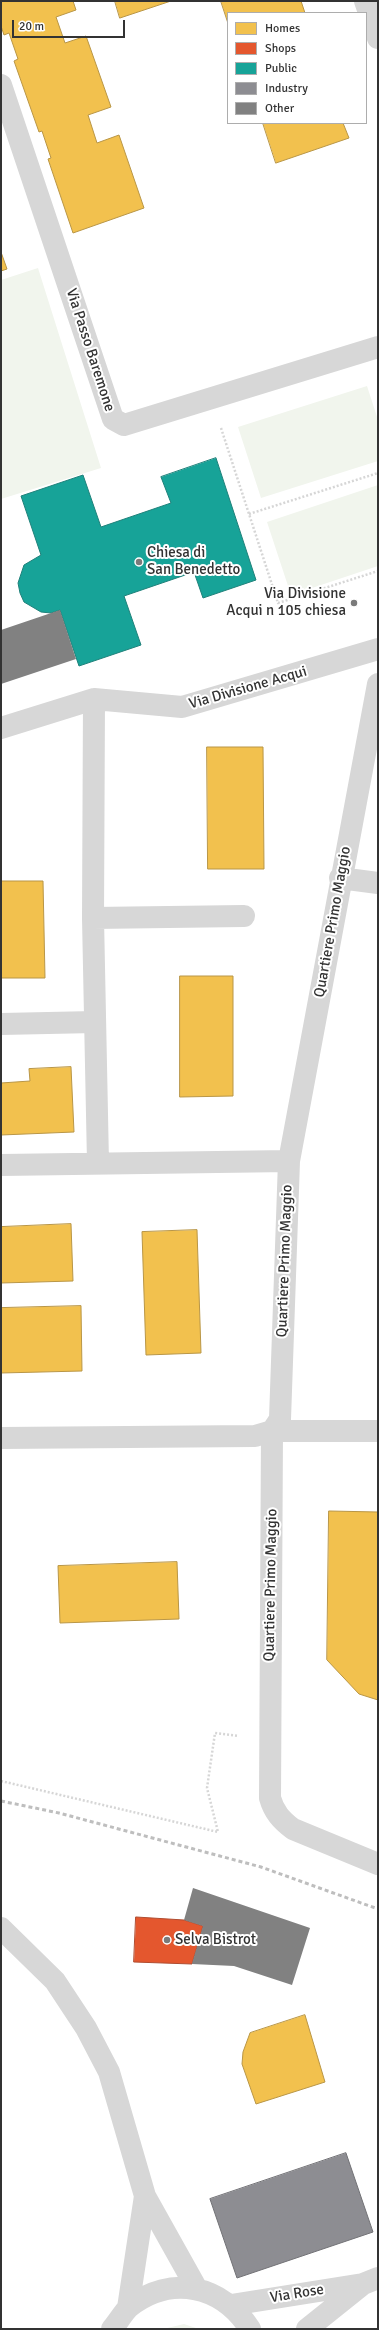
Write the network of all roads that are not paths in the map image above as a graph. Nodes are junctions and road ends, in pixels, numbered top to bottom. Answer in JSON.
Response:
{"nodes":[{"id":1,"x":365,"y":1,"type":"edge"},
{"id":2,"x":378,"y":38,"type":"edge"},
{"id":3,"x":1,"y":85,"type":"edge"},
{"id":4,"x":378,"y":347,"type":"edge"},
{"id":5,"x":378,"y":649,"type":"edge"},
{"id":6,"x":378,"y":684,"type":"edge"},
{"id":7,"x":94,"y":699,"type":"junction"},
{"id":8,"x":1,"y":728,"type":"edge"},
{"id":9,"x":340,"y":878,"type":"junction"},
{"id":10,"x":378,"y":883,"type":"edge"},
{"id":11,"x":244,"y":916,"type":"dead end"},
{"id":12,"x":93,"y":918,"type":"junction"},
{"id":13,"x":95,"y":1022,"type":"junction"},
{"id":14,"x":1,"y":1024,"type":"edge"},
{"id":15,"x":289,"y":1161,"type":"junction"},
{"id":16,"x":98,"y":1163,"type":"junction"},
{"id":17,"x":1,"y":1165,"type":"edge"},
{"id":18,"x":272,"y":1431,"type":"junction"},
{"id":19,"x":378,"y":1431,"type":"edge"},
{"id":20,"x":1,"y":1438,"type":"edge"},
{"id":21,"x":378,"y":1864,"type":"edge"},
{"id":22,"x":1,"y":1928,"type":"edge"},
{"id":23,"x":145,"y":2196,"type":"junction"},
{"id":24,"x":370,"y":2281,"type":"edge"},
{"id":25,"x":197,"y":2289,"type":"junction"},
{"id":26,"x":231,"y":2305,"type":"junction"},
{"id":27,"x":128,"y":2308,"type":"junction"},
{"id":28,"x":112,"y":2329,"type":"edge"},
{"id":29,"x":250,"y":2329,"type":"edge"},
{"id":30,"x":307,"y":2329,"type":"edge"}],
"edges":[{"from":1,"to":2,"type":"street"},
{"from":3,"to":4,"type":"street","name":"Via Passo Baremone"},
{"from":5,"to":7,"type":"street","name":"Via Divisione Acqui"},
{"from":6,"to":9,"type":"street","name":"Quartiere Primo Maggio"},
{"from":7,"to":8,"type":"street","name":"Via Divisione Acqui"},
{"from":7,"to":12,"type":"street"},
{"from":9,"to":10,"type":"street"},
{"from":9,"to":15,"type":"street","name":"Quartiere Primo Maggio"},
{"from":11,"to":12,"type":"street"},
{"from":12,"to":13,"type":"street"},
{"from":13,"to":14,"type":"street"},
{"from":13,"to":16,"type":"street"},
{"from":15,"to":16,"type":"street"},
{"from":15,"to":18,"type":"street","name":"Quartiere Primo Maggio"},
{"from":16,"to":17,"type":"street"},
{"from":18,"to":19,"type":"street"},
{"from":18,"to":20,"type":"street"},
{"from":18,"to":21,"type":"street","name":"Quartiere Primo Maggio"},
{"from":22,"to":23,"type":"street"},
{"from":23,"to":25,"type":"street"},
{"from":23,"to":27,"type":"street"},
{"from":24,"to":26,"type":"street","name":"Via Rose"},
{"from":24,"to":30,"type":"street","name":"Via Rose"},
{"from":25,"to":26,"type":"street"},
{"from":25,"to":27,"type":"street"},
{"from":26,"to":29,"type":"street"},
{"from":27,"to":28,"type":"street"}]}
